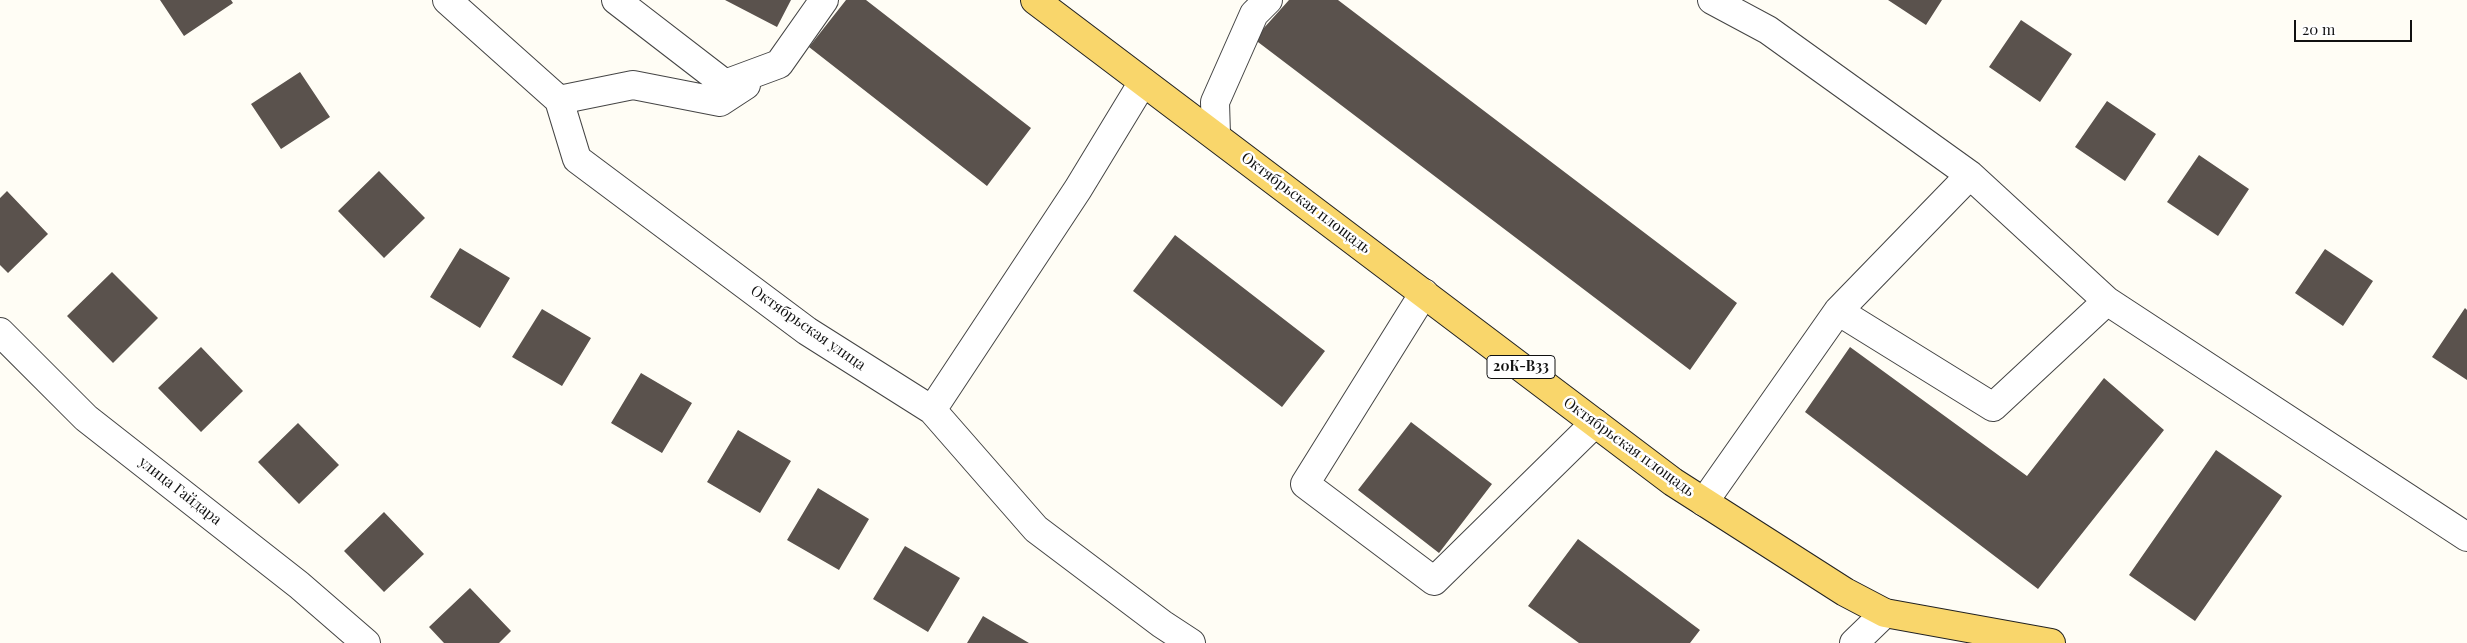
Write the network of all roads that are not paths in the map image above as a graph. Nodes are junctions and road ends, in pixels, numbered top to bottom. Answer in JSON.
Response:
{"nodes":[{"id":1,"x":447,"y":0,"type":"edge"},
{"id":2,"x":616,"y":0,"type":"edge"},
{"id":3,"x":824,"y":0,"type":"edge"},
{"id":4,"x":1035,"y":0,"type":"edge"},
{"id":5,"x":1268,"y":0,"type":"edge"},
{"id":6,"x":1712,"y":0,"type":"edge"},
{"id":7,"x":779,"y":64,"type":"junction"},
{"id":8,"x":1143,"y":82,"type":"junction"},
{"id":9,"x":559,"y":100,"type":"junction"},
{"id":10,"x":1216,"y":135,"type":"junction"},
{"id":11,"x":1970,"y":175,"type":"junction"},
{"id":12,"x":1424,"y":293,"type":"junction"},
{"id":13,"x":2107,"y":301,"type":"junction"},
{"id":14,"x":1838,"y":311,"type":"junction"},
{"id":15,"x":0,"y":332,"type":"edge"},
{"id":16,"x":932,"y":410,"type":"junction"},
{"id":17,"x":1595,"y":423,"type":"junction"},
{"id":18,"x":1704,"y":502,"type":"junction"},
{"id":19,"x":2467,"y":537,"type":"edge"},
{"id":20,"x":1885,"y":613,"type":"junction"},
{"id":21,"x":366,"y":643,"type":"edge"},
{"id":22,"x":1191,"y":643,"type":"edge"},
{"id":23,"x":1854,"y":643,"type":"edge"},
{"id":24,"x":2050,"y":643,"type":"edge"}],
"edges":[{"from":1,"to":9,"type":"street"},
{"from":2,"to":7,"type":"street"},
{"from":3,"to":7,"type":"street"},
{"from":4,"to":8,"type":"main road","name":"Октябрьская площадь","number":"20К-В33"},
{"from":5,"to":10,"type":"street"},
{"from":6,"to":11,"type":"street"},
{"from":7,"to":9,"type":"street"},
{"from":8,"to":10,"type":"main road","name":"Октябрьская площадь","number":"20К-В33"},
{"from":8,"to":16,"type":"street"},
{"from":9,"to":16,"type":"street","name":"Октябрьская улица"},
{"from":10,"to":12,"type":"main road","name":"Октябрьская площадь","number":"20К-В33"},
{"from":11,"to":13,"type":"street"},
{"from":11,"to":14,"type":"street"},
{"from":12,"to":17,"type":"main road","name":"Октябрьская площадь","number":"20К-В33"},
{"from":12,"to":17,"type":"street"},
{"from":13,"to":14,"type":"street"},
{"from":13,"to":19,"type":"street"},
{"from":14,"to":18,"type":"street"},
{"from":15,"to":21,"type":"street","name":"улица Гайдара"},
{"from":16,"to":22,"type":"street","name":"Октябрьская улица"},
{"from":17,"to":18,"type":"main road","name":"Октябрьская площадь","number":"20К-В33"},
{"from":18,"to":20,"type":"main road","name":"Октябрьская площадь","number":"20К-В33"},
{"from":20,"to":23,"type":"street"},
{"from":20,"to":24,"type":"main road","name":"Октябрьская площадь","number":"20К-В33"}]}
